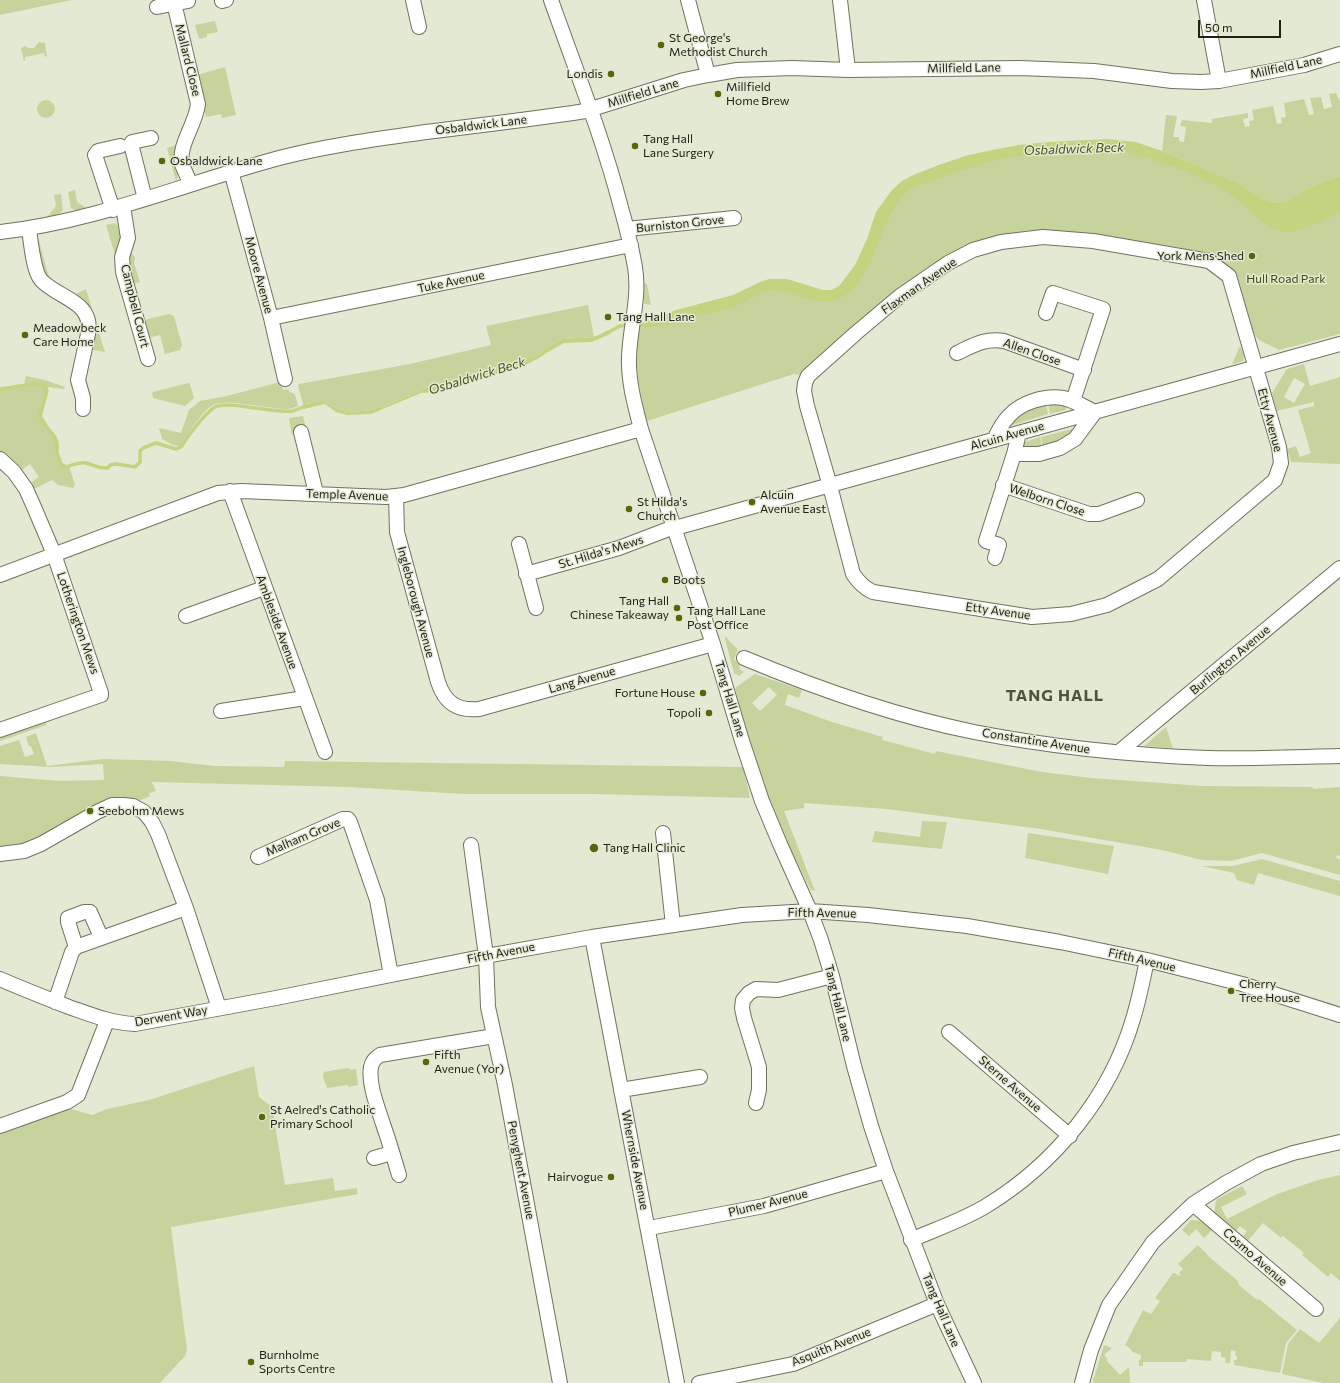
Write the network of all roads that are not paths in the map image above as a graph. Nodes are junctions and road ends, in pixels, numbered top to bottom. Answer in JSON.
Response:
{"nodes":[{"id":1,"x":413,"y":0,"type":"edge"},
{"id":2,"x":551,"y":0,"type":"edge"},
{"id":3,"x":688,"y":0,"type":"edge"},
{"id":4,"x":840,"y":0,"type":"edge"},
{"id":5,"x":1204,"y":0,"type":"edge"},
{"id":6,"x":181,"y":2,"type":"edge"},
{"id":7,"x":157,"y":7,"type":"dead end"},
{"id":8,"x":419,"y":27,"type":"dead end"},
{"id":9,"x":1340,"y":54,"type":"edge"},
{"id":10,"x":848,"y":70,"type":"junction"},
{"id":11,"x":708,"y":75,"type":"junction"},
{"id":12,"x":1219,"y":81,"type":"junction"},
{"id":13,"x":590,"y":108,"type":"junction"},
{"id":14,"x":151,"y":138,"type":"dead end"},
{"id":15,"x":120,"y":146,"type":"dead end"},
{"id":16,"x":231,"y":171,"type":"junction"},
{"id":17,"x":190,"y":184,"type":"junction"},
{"id":18,"x":145,"y":199,"type":"junction"},
{"id":19,"x":118,"y":208,"type":"junction"},
{"id":20,"x":734,"y":218,"type":"dead end"},
{"id":21,"x":29,"y":229,"type":"junction"},
{"id":22,"x":627,"y":229,"type":"junction"},
{"id":23,"x":0,"y":232,"type":"edge"},
{"id":24,"x":631,"y":245,"type":"junction"},
{"id":25,"x":1046,"y":313,"type":"dead end"},
{"id":26,"x":271,"y":318,"type":"junction"},
{"id":27,"x":1340,"y":344,"type":"edge"},
{"id":28,"x":957,"y":353,"type":"dead end"},
{"id":29,"x":148,"y":359,"type":"dead end"},
{"id":30,"x":1256,"y":368,"type":"junction"},
{"id":31,"x":1084,"y":370,"type":"junction"},
{"id":32,"x":285,"y":379,"type":"dead end"},
{"id":33,"x":1073,"y":401,"type":"junction"},
{"id":34,"x":83,"y":409,"type":"dead end"},
{"id":35,"x":1094,"y":412,"type":"junction"},
{"id":36,"x":641,"y":429,"type":"junction"},
{"id":37,"x":301,"y":432,"type":"dead end"},
{"id":38,"x":1019,"y":433,"type":"junction"},
{"id":39,"x":994,"y":440,"type":"junction"},
{"id":40,"x":1014,"y":454,"type":"junction"},
{"id":41,"x":0,"y":459,"type":"edge"},
{"id":42,"x":1003,"y":485,"type":"junction"},
{"id":43,"x":830,"y":486,"type":"junction"},
{"id":44,"x":230,"y":492,"type":"junction"},
{"id":45,"x":316,"y":493,"type":"junction"},
{"id":46,"x":396,"y":496,"type":"junction"},
{"id":47,"x":1137,"y":500,"type":"dead end"},
{"id":48,"x":674,"y":528,"type":"junction"},
{"id":49,"x":519,"y":544,"type":"dead end"},
{"id":50,"x":54,"y":554,"type":"junction"},
{"id":51,"x":995,"y":558,"type":"dead end"},
{"id":52,"x":1340,"y":568,"type":"edge"},
{"id":53,"x":526,"y":574,"type":"junction"},
{"id":54,"x":0,"y":575,"type":"edge"},
{"id":55,"x":264,"y":588,"type":"junction"},
{"id":56,"x":536,"y":608,"type":"dead end"},
{"id":57,"x":186,"y":616,"type":"dead end"},
{"id":58,"x":713,"y":644,"type":"junction"},
{"id":59,"x":744,"y":658,"type":"dead end"},
{"id":60,"x":305,"y":698,"type":"junction"},
{"id":61,"x":452,"y":703,"type":"joint"},
{"id":62,"x":221,"y":711,"type":"dead end"},
{"id":63,"x":0,"y":730,"type":"edge"},
{"id":64,"x":325,"y":752,"type":"dead end"},
{"id":65,"x":1119,"y":752,"type":"junction"},
{"id":66,"x":1340,"y":756,"type":"edge"},
{"id":67,"x":663,"y":833,"type":"dead end"},
{"id":68,"x":471,"y":845,"type":"dead end"},
{"id":69,"x":0,"y":854,"type":"edge"},
{"id":70,"x":258,"y":857,"type":"dead end"},
{"id":71,"x":186,"y":908,"type":"junction"},
{"id":72,"x":810,"y":910,"type":"junction"},
{"id":73,"x":673,"y":925,"type":"junction"},
{"id":74,"x":592,"y":936,"type":"junction"},
{"id":75,"x":100,"y":937,"type":"junction"},
{"id":76,"x":76,"y":947,"type":"junction"},
{"id":77,"x":486,"y":956,"type":"junction"},
{"id":78,"x":1147,"y":960,"type":"junction"},
{"id":79,"x":391,"y":975,"type":"junction"},
{"id":80,"x":832,"y":976,"type":"junction"},
{"id":81,"x":0,"y":979,"type":"edge"},
{"id":82,"x":276,"y":998,"type":"joint"},
{"id":83,"x":55,"y":1002,"type":"junction"},
{"id":84,"x":219,"y":1008,"type":"junction"},
{"id":85,"x":1340,"y":1015,"type":"edge"},
{"id":86,"x":107,"y":1021,"type":"junction"},
{"id":87,"x":949,"y":1032,"type":"dead end"},
{"id":88,"x":494,"y":1036,"type":"junction"},
{"id":89,"x":700,"y":1077,"type":"dead end"},
{"id":90,"x":621,"y":1090,"type":"junction"},
{"id":91,"x":761,"y":1095,"type":"dead end"},
{"id":92,"x":0,"y":1126,"type":"edge"},
{"id":93,"x":1070,"y":1136,"type":"junction"},
{"id":94,"x":1340,"y":1142,"type":"edge"},
{"id":95,"x":392,"y":1153,"type":"junction"},
{"id":96,"x":374,"y":1158,"type":"dead end"},
{"id":97,"x":886,"y":1171,"type":"junction"},
{"id":98,"x":399,"y":1175,"type":"dead end"},
{"id":99,"x":1194,"y":1204,"type":"junction"},
{"id":100,"x":649,"y":1228,"type":"junction"},
{"id":101,"x":912,"y":1240,"type":"junction"},
{"id":102,"x":937,"y":1304,"type":"junction"},
{"id":103,"x":1316,"y":1309,"type":"dead end"},
{"id":104,"x":560,"y":1383,"type":"edge"},
{"id":105,"x":677,"y":1383,"type":"edge"},
{"id":106,"x":699,"y":1383,"type":"edge"},
{"id":107,"x":974,"y":1383,"type":"edge"},
{"id":108,"x":1082,"y":1383,"type":"edge"}],
"edges":[{"from":1,"to":8,"type":"street"},
{"from":2,"to":13,"type":"street","name":"Tang Hall Lane"},
{"from":3,"to":11,"type":"street"},
{"from":4,"to":10,"type":"street"},
{"from":5,"to":12,"type":"street"},
{"from":6,"to":7,"type":"street","name":"Mallard Close"},
{"from":6,"to":17,"type":"street","name":"Mallard Close"},
{"from":9,"to":12,"type":"street","name":"Millfield Lane"},
{"from":10,"to":11,"type":"street","name":"Millfield Lane"},
{"from":10,"to":12,"type":"street","name":"Millfield Lane"},
{"from":11,"to":13,"type":"street","name":"Millfield Lane"},
{"from":13,"to":16,"type":"street","name":"Osbaldwick Lane"},
{"from":13,"to":22,"type":"street","name":"Tang Hall Lane"},
{"from":14,"to":18,"type":"street"},
{"from":15,"to":19,"type":"street","name":"Campbell Court"},
{"from":16,"to":17,"type":"street","name":"Osbaldwick Lane"},
{"from":16,"to":26,"type":"street","name":"Moore Avenue"},
{"from":17,"to":18,"type":"street","name":"Osbaldwick Lane"},
{"from":18,"to":19,"type":"street","name":"Osbaldwick Lane"},
{"from":19,"to":21,"type":"street","name":"Osbaldwick Lane"},
{"from":19,"to":29,"type":"street","name":"Campbell Court"},
{"from":20,"to":22,"type":"street","name":"Burniston Grove"},
{"from":21,"to":23,"type":"street","name":"Osbaldwick Lane"},
{"from":21,"to":34,"type":"street"},
{"from":22,"to":24,"type":"street","name":"Tang Hall Lane"},
{"from":24,"to":26,"type":"street","name":"Tuke Avenue"},
{"from":24,"to":36,"type":"street","name":"Tang Hall Lane"},
{"from":25,"to":31,"type":"street"},
{"from":26,"to":32,"type":"street","name":"Moore Avenue"},
{"from":27,"to":30,"type":"street","name":"Alcuin Avenue"},
{"from":28,"to":31,"type":"street","name":"Allen Close"},
{"from":30,"to":35,"type":"street","name":"Alcuin Avenue"},
{"from":30,"to":43,"type":"street","name":"Etty Avenue"},
{"from":30,"to":43,"type":"street","name":"Flaxman Avenue"},
{"from":31,"to":33,"type":"street"},
{"from":33,"to":35,"type":"street"},
{"from":33,"to":39,"type":"street"},
{"from":35,"to":38,"type":"street","name":"Alcuin Avenue"},
{"from":35,"to":40,"type":"street"},
{"from":36,"to":46,"type":"street","name":"Temple Avenue"},
{"from":36,"to":48,"type":"street","name":"Tang Hall Lane"},
{"from":37,"to":45,"type":"street"},
{"from":38,"to":39,"type":"street","name":"Alcuin Avenue"},
{"from":38,"to":40,"type":"street","name":"Welborn Close"},
{"from":39,"to":43,"type":"street","name":"Alcuin Avenue"},
{"from":40,"to":42,"type":"street","name":"Welborn Close"},
{"from":41,"to":50,"type":"street","name":"Lotherington Mews"},
{"from":42,"to":47,"type":"street","name":"Welborn Close"},
{"from":42,"to":51,"type":"street","name":"Welborn Close"},
{"from":43,"to":48,"type":"street","name":"Alcuin Avenue"},
{"from":44,"to":45,"type":"street","name":"Temple Avenue"},
{"from":44,"to":50,"type":"street","name":"Temple Avenue"},
{"from":44,"to":55,"type":"street","name":"Ambleside Avenue"},
{"from":45,"to":46,"type":"street","name":"Temple Avenue"},
{"from":46,"to":61,"type":"street","name":"Ingleborough Avenue"},
{"from":48,"to":53,"type":"street","name":"St. Hilda's Mews"},
{"from":48,"to":58,"type":"street","name":"Tang Hall Lane"},
{"from":49,"to":53,"type":"street"},
{"from":50,"to":54,"type":"street","name":"Temple Avenue"},
{"from":50,"to":63,"type":"street","name":"Lotherington Mews"},
{"from":52,"to":65,"type":"street","name":"Burlington Avenue"},
{"from":53,"to":56,"type":"street"},
{"from":55,"to":57,"type":"street"},
{"from":55,"to":60,"type":"street","name":"Ambleside Avenue"},
{"from":58,"to":61,"type":"street","name":"Lang Avenue"},
{"from":58,"to":72,"type":"street","name":"Tang Hall Lane"},
{"from":59,"to":65,"type":"street","name":"Constantine Avenue"},
{"from":60,"to":62,"type":"street"},
{"from":60,"to":64,"type":"street","name":"Ambleside Avenue"},
{"from":65,"to":66,"type":"street","name":"Constantine Avenue"},
{"from":67,"to":73,"type":"street"},
{"from":68,"to":77,"type":"street","name":"Penyghent Avenue"},
{"from":69,"to":71,"type":"street"},
{"from":70,"to":79,"type":"street","name":"Malham Grove"},
{"from":71,"to":75,"type":"street"},
{"from":71,"to":84,"type":"street"},
{"from":72,"to":73,"type":"street","name":"Fifth Avenue"},
{"from":72,"to":78,"type":"street","name":"Fifth Avenue"},
{"from":72,"to":80,"type":"street","name":"Tang Hall Lane"},
{"from":73,"to":74,"type":"street","name":"Fifth Avenue"},
{"from":74,"to":77,"type":"street","name":"Fifth Avenue"},
{"from":74,"to":90,"type":"street","name":"Whernside Avenue"},
{"from":75,"to":76,"type":"street"},
{"from":75,"to":76,"type":"street"},
{"from":76,"to":83,"type":"street"},
{"from":77,"to":79,"type":"street","name":"Fifth Avenue"},
{"from":77,"to":88,"type":"street","name":"Penyghent Avenue"},
{"from":78,"to":85,"type":"street","name":"Fifth Avenue"},
{"from":78,"to":93,"type":"street"},
{"from":79,"to":82,"type":"street","name":"Fifth Avenue"},
{"from":80,"to":91,"type":"street"},
{"from":80,"to":97,"type":"street","name":"Tang Hall Lane"},
{"from":81,"to":83,"type":"street","name":"Derwent Way"},
{"from":82,"to":84,"type":"street","name":"Derwent Way"},
{"from":83,"to":86,"type":"street","name":"Derwent Way"},
{"from":84,"to":86,"type":"street","name":"Derwent Way"},
{"from":86,"to":92,"type":"street"},
{"from":87,"to":93,"type":"street","name":"Sterne Avenue"},
{"from":88,"to":95,"type":"street"},
{"from":88,"to":104,"type":"street","name":"Penyghent Avenue"},
{"from":89,"to":90,"type":"street"},
{"from":90,"to":100,"type":"street","name":"Whernside Avenue"},
{"from":93,"to":101,"type":"street"},
{"from":94,"to":99,"type":"street"},
{"from":95,"to":96,"type":"street"},
{"from":95,"to":98,"type":"street"},
{"from":97,"to":100,"type":"street","name":"Plumer Avenue"},
{"from":97,"to":101,"type":"street","name":"Tang Hall Lane"},
{"from":99,"to":103,"type":"street","name":"Cosmo Avenue"},
{"from":99,"to":108,"type":"street"},
{"from":100,"to":105,"type":"street","name":"Whernside Avenue"},
{"from":101,"to":102,"type":"street","name":"Tang Hall Lane"},
{"from":102,"to":106,"type":"street","name":"Asquith Avenue"},
{"from":102,"to":107,"type":"street","name":"Tang Hall Lane"}]}
